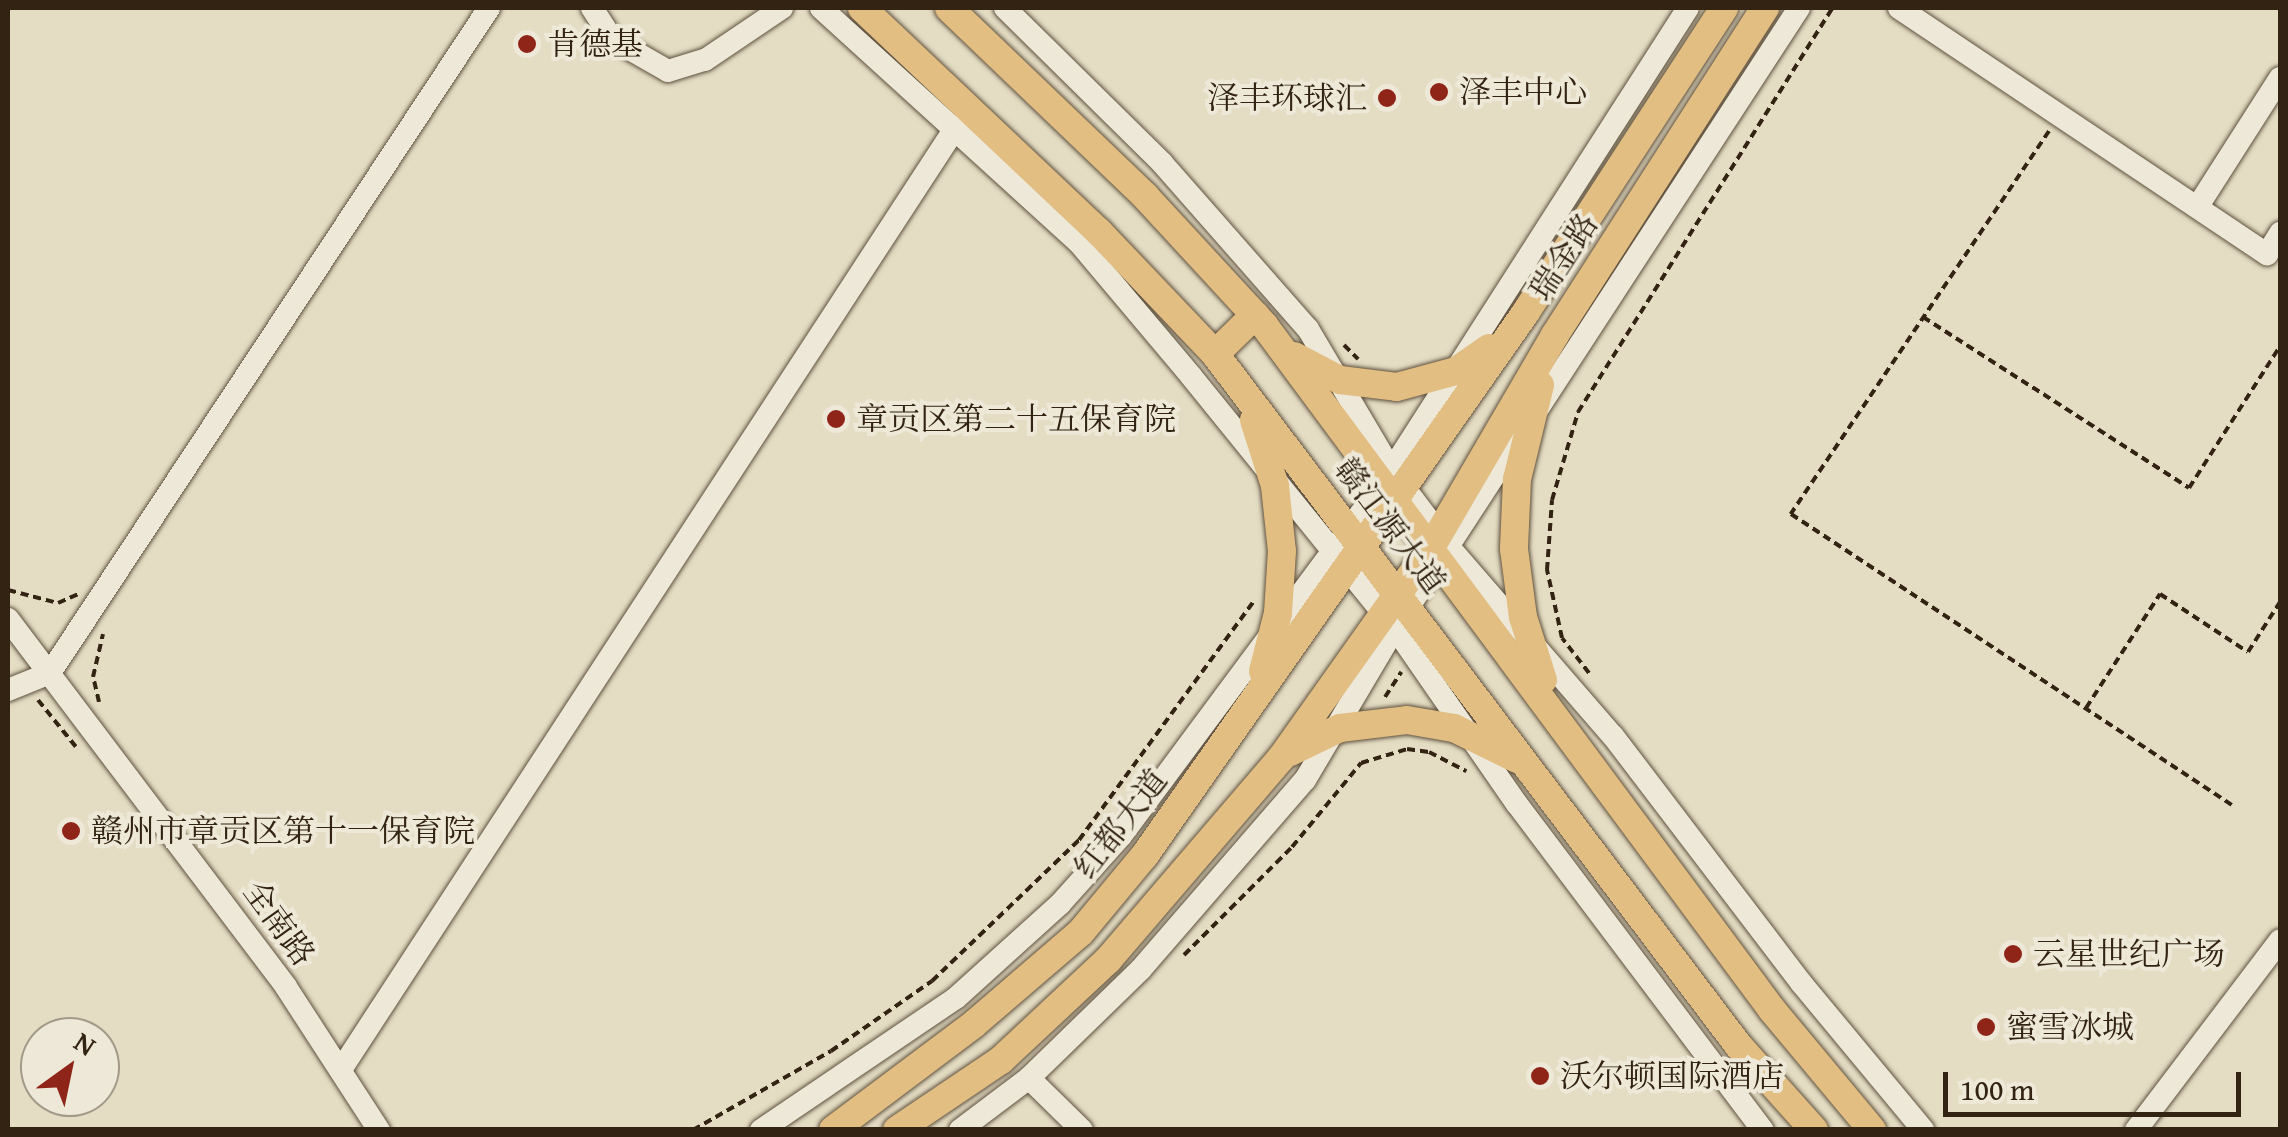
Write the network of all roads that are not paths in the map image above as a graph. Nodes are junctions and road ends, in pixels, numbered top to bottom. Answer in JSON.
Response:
{"nodes":[{"id":1,"x":489,"y":8,"type":"edge"},
{"id":2,"x":592,"y":8,"type":"edge"},
{"id":3,"x":782,"y":8,"type":"edge"},
{"id":4,"x":821,"y":8,"type":"edge"},
{"id":5,"x":862,"y":8,"type":"edge"},
{"id":6,"x":948,"y":8,"type":"edge"},
{"id":7,"x":1005,"y":8,"type":"edge"},
{"id":8,"x":1688,"y":8,"type":"edge"},
{"id":9,"x":1724,"y":8,"type":"edge"},
{"id":10,"x":1765,"y":8,"type":"edge"},
{"id":11,"x":1799,"y":8,"type":"edge"},
{"id":12,"x":1898,"y":8,"type":"edge"},
{"id":13,"x":2280,"y":78,"type":"edge"},
{"id":14,"x":956,"y":127,"type":"junction"},
{"id":15,"x":2198,"y":206,"type":"junction"},
{"id":16,"x":2280,"y":233,"type":"edge"},
{"id":17,"x":1526,"y":312,"type":"junction"},
{"id":18,"x":1259,"y":320,"type":"junction"},
{"id":19,"x":1555,"y":335,"type":"junction"},
{"id":20,"x":1219,"y":360,"type":"junction"},
{"id":21,"x":1458,"y":370,"type":"junction"},
{"id":22,"x":1333,"y":377,"type":"junction"},
{"id":23,"x":1525,"y":435,"type":"junction"},
{"id":24,"x":1272,"y":476,"type":"junction"},
{"id":25,"x":1393,"y":483,"type":"junction"},
{"id":26,"x":1347,"y":548,"type":"junction"},
{"id":27,"x":1440,"y":548,"type":"junction"},
{"id":28,"x":1396,"y":611,"type":"junction"},
{"id":29,"x":8,"y":619,"type":"edge"},
{"id":30,"x":1275,"y":627,"type":"junction"},
{"id":31,"x":1530,"y":640,"type":"junction"},
{"id":32,"x":50,"y":674,"type":"junction"},
{"id":33,"x":8,"y":690,"type":"edge"},
{"id":34,"x":1557,"y":714,"type":"junction"},
{"id":35,"x":1236,"y":730,"type":"junction"},
{"id":36,"x":1334,"y":730,"type":"junction"},
{"id":37,"x":1470,"y":733,"type":"junction"},
{"id":38,"x":1282,"y":757,"type":"junction"},
{"id":39,"x":1537,"y":777,"type":"junction"},
{"id":40,"x":2280,"y":940,"type":"edge"},
{"id":41,"x":342,"y":1068,"type":"junction"},
{"id":42,"x":1029,"y":1078,"type":"junction"},
{"id":43,"x":379,"y":1130,"type":"edge"},
{"id":44,"x":762,"y":1130,"type":"edge"},
{"id":45,"x":834,"y":1130,"type":"edge"},
{"id":46,"x":897,"y":1130,"type":"edge"},
{"id":47,"x":960,"y":1130,"type":"edge"},
{"id":48,"x":1082,"y":1130,"type":"edge"},
{"id":49,"x":1762,"y":1130,"type":"edge"},
{"id":50,"x":1814,"y":1130,"type":"edge"},
{"id":51,"x":1872,"y":1130,"type":"edge"},
{"id":52,"x":1923,"y":1130,"type":"edge"},
{"id":53,"x":2136,"y":1130,"type":"edge"}],
"edges":[{"from":1,"to":32,"type":"street"},
{"from":2,"to":3,"type":"street"},
{"from":4,"to":14,"type":"street"},
{"from":5,"to":20,"type":"main road","name":"赣江源大道"},
{"from":6,"to":18,"type":"main road","name":"赣江源大道"},
{"from":7,"to":22,"type":"street"},
{"from":8,"to":21,"type":"street"},
{"from":9,"to":17,"type":"main road","name":"瑞金路"},
{"from":10,"to":19,"type":"main road","name":"瑞金路"},
{"from":11,"to":23,"type":"street"},
{"from":12,"to":15,"type":"street"},
{"from":13,"to":15,"type":"street"},
{"from":14,"to":24,"type":"street"},
{"from":14,"to":41,"type":"street"},
{"from":15,"to":16,"type":"street"},
{"from":17,"to":21,"type":"main road"},
{"from":17,"to":25,"type":"main road","name":"瑞金路"},
{"from":18,"to":20,"type":"main road"},
{"from":18,"to":22,"type":"main road"},
{"from":18,"to":25,"type":"main road","name":"赣江源大道"},
{"from":19,"to":23,"type":"main road"},
{"from":19,"to":27,"type":"main road","name":"瑞金路"},
{"from":20,"to":24,"type":"main road"},
{"from":20,"to":26,"type":"main road","name":"赣江源大道"},
{"from":21,"to":22,"type":"main road"},
{"from":21,"to":25,"type":"street"},
{"from":22,"to":25,"type":"street"},
{"from":23,"to":27,"type":"street"},
{"from":23,"to":31,"type":"main road"},
{"from":24,"to":26,"type":"street"},
{"from":24,"to":30,"type":"main road"},
{"from":25,"to":26,"type":"main road","name":"红都大道"},
{"from":25,"to":27,"type":"main road","name":"赣江源大道"},
{"from":26,"to":28,"type":"main road","name":"赣江源大道"},
{"from":26,"to":30,"type":"street"},
{"from":26,"to":35,"type":"main road","name":"红都大道"},
{"from":27,"to":28,"type":"main road"},
{"from":27,"to":31,"type":"street"},
{"from":27,"to":34,"type":"main road","name":"赣江源大道"},
{"from":28,"to":36,"type":"street"},
{"from":28,"to":37,"type":"street"},
{"from":28,"to":38,"type":"main road"},
{"from":28,"to":39,"type":"main road","name":"赣江源大道"},
{"from":29,"to":32,"type":"street","name":"全南路"},
{"from":30,"to":35,"type":"main road"},
{"from":30,"to":44,"type":"street"},
{"from":31,"to":34,"type":"main road"},
{"from":31,"to":52,"type":"street"},
{"from":32,"to":33,"type":"street"},
{"from":32,"to":41,"type":"street","name":"全南路"},
{"from":34,"to":51,"type":"main road","name":"赣江源大道"},
{"from":35,"to":45,"type":"main road","name":"红都大道"},
{"from":36,"to":37,"type":"main road"},
{"from":36,"to":38,"type":"main road"},
{"from":36,"to":42,"type":"street"},
{"from":37,"to":39,"type":"main road"},
{"from":37,"to":49,"type":"street"},
{"from":38,"to":46,"type":"main road"},
{"from":39,"to":50,"type":"main road","name":"赣江源大道"},
{"from":40,"to":53,"type":"street"},
{"from":41,"to":43,"type":"street","name":"全南路"},
{"from":42,"to":47,"type":"street"},
{"from":42,"to":48,"type":"street"}]}
